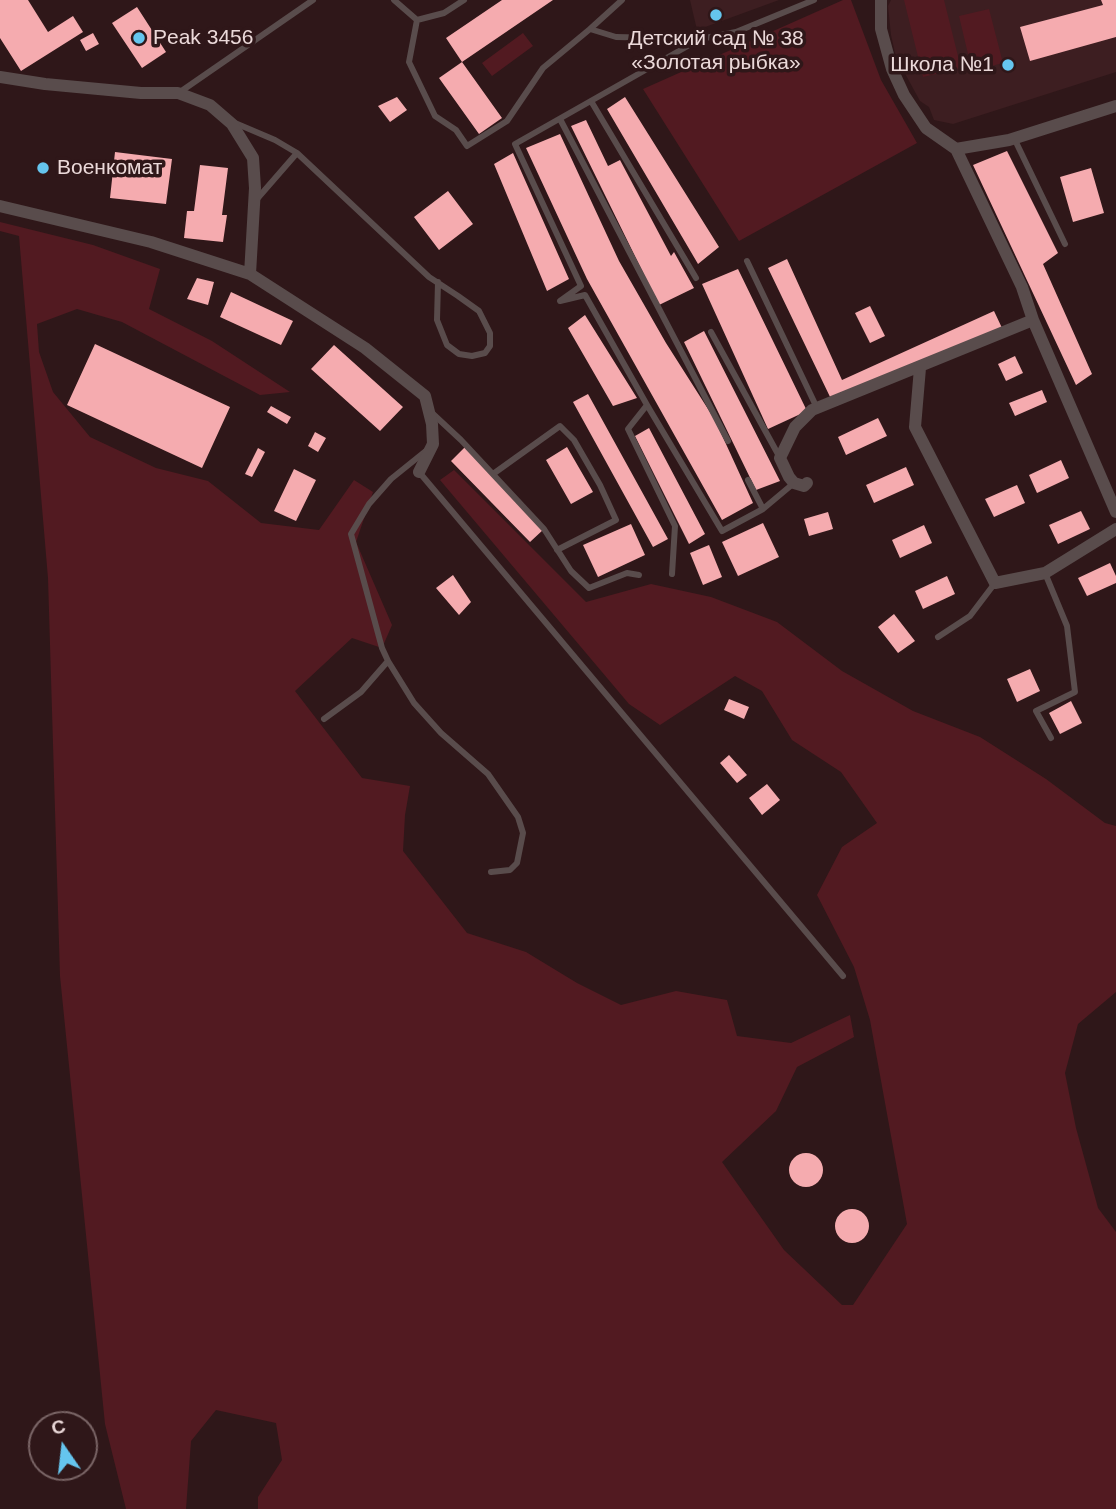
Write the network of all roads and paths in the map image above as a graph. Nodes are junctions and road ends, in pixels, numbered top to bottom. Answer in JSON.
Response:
{"nodes":[{"id":1,"x":313,"y":0,"type":"edge"},
{"id":2,"x":394,"y":0,"type":"edge"},
{"id":3,"x":464,"y":0,"type":"edge"},
{"id":4,"x":622,"y":0,"type":"edge"},
{"id":5,"x":814,"y":0,"type":"edge"},
{"id":6,"x":881,"y":0,"type":"edge"},
{"id":7,"x":416,"y":20,"type":"junction"},
{"id":8,"x":590,"y":29,"type":"junction"},
{"id":9,"x":700,"y":39,"type":"junction"},
{"id":10,"x":0,"y":77,"type":"edge"},
{"id":11,"x":178,"y":93,"type":"junction"},
{"id":12,"x":591,"y":101,"type":"junction"},
{"id":13,"x":1116,"y":106,"type":"edge"},
{"id":14,"x":560,"y":119,"type":"junction"},
{"id":15,"x":228,"y":120,"type":"junction"},
{"id":16,"x":1014,"y":138,"type":"junction"},
{"id":17,"x":956,"y":149,"type":"junction"},
{"id":18,"x":298,"y":153,"type":"junction"},
{"id":19,"x":254,"y":202,"type":"junction"},
{"id":20,"x":0,"y":206,"type":"edge"},
{"id":21,"x":1065,"y":244,"type":"dead end"},
{"id":22,"x":747,"y":261,"type":"dead end"},
{"id":23,"x":250,"y":275,"type":"junction"},
{"id":24,"x":696,"y":278,"type":"dead end"},
{"id":25,"x":438,"y":282,"type":"junction"},
{"id":26,"x":1033,"y":320,"type":"junction"},
{"id":27,"x":711,"y":332,"type":"dead end"},
{"id":28,"x":920,"y":368,"type":"junction"},
{"id":29,"x":647,"y":405,"type":"junction"},
{"id":30,"x":818,"y":408,"type":"junction"},
{"id":31,"x":428,"y":409,"type":"junction"},
{"id":32,"x":728,"y":441,"type":"dead end"},
{"id":33,"x":433,"y":444,"type":"junction"},
{"id":34,"x":780,"y":457,"type":"junction"},
{"id":35,"x":419,"y":472,"type":"joint"},
{"id":36,"x":493,"y":474,"type":"junction"},
{"id":37,"x":748,"y":480,"type":"dead end"},
{"id":38,"x":801,"y":483,"type":"joint"},
{"id":39,"x":763,"y":509,"type":"junction"},
{"id":40,"x":1116,"y":512,"type":"edge"},
{"id":41,"x":1116,"y":529,"type":"edge"},
{"id":42,"x":558,"y":550,"type":"junction"},
{"id":43,"x":1045,"y":573,"type":"junction"},
{"id":44,"x":672,"y":574,"type":"dead end"},
{"id":45,"x":639,"y":575,"type":"dead end"},
{"id":46,"x":995,"y":583,"type":"junction"},
{"id":47,"x":938,"y":637,"type":"dead end"},
{"id":48,"x":388,"y":661,"type":"junction"},
{"id":49,"x":324,"y":719,"type":"dead end"},
{"id":50,"x":1051,"y":738,"type":"dead end"},
{"id":51,"x":491,"y":872,"type":"dead end"},
{"id":52,"x":843,"y":976,"type":"dead end"}],
"edges":[{"from":1,"to":11,"type":"lane"},
{"from":2,"to":7,"type":"lane"},
{"from":3,"to":7,"type":"lane"},
{"from":4,"to":8,"type":"lane"},
{"from":5,"to":9,"type":"lane"},
{"from":6,"to":17,"type":"street"},
{"from":7,"to":8,"type":"lane"},
{"from":8,"to":9,"type":"lane"},
{"from":9,"to":12,"type":"lane"},
{"from":10,"to":11,"type":"street"},
{"from":11,"to":15,"type":"street"},
{"from":12,"to":14,"type":"lane"},
{"from":12,"to":24,"type":"lane"},
{"from":13,"to":16,"type":"street"},
{"from":14,"to":29,"type":"lane"},
{"from":14,"to":32,"type":"lane"},
{"from":15,"to":18,"type":"lane"},
{"from":15,"to":19,"type":"street"},
{"from":16,"to":17,"type":"street"},
{"from":16,"to":21,"type":"lane"},
{"from":17,"to":26,"type":"street"},
{"from":18,"to":19,"type":"lane"},
{"from":18,"to":25,"type":"lane"},
{"from":19,"to":23,"type":"street"},
{"from":20,"to":23,"type":"street"},
{"from":22,"to":30,"type":"lane"},
{"from":23,"to":31,"type":"street"},
{"from":25,"to":25,"type":"lane"},
{"from":26,"to":28,"type":"street"},
{"from":26,"to":40,"type":"street"},
{"from":27,"to":34,"type":"lane"},
{"from":28,"to":30,"type":"street"},
{"from":28,"to":46,"type":"street"},
{"from":29,"to":39,"type":"lane"},
{"from":29,"to":44,"type":"lane"},
{"from":30,"to":34,"type":"street"},
{"from":31,"to":33,"type":"street"},
{"from":31,"to":36,"type":"lane"},
{"from":33,"to":35,"type":"street"},
{"from":33,"to":48,"type":"lane"},
{"from":34,"to":38,"type":"street"},
{"from":35,"to":52,"type":"lane"},
{"from":36,"to":42,"type":"lane"},
{"from":36,"to":42,"type":"lane"},
{"from":37,"to":39,"type":"lane"},
{"from":38,"to":39,"type":"lane"},
{"from":41,"to":43,"type":"street"},
{"from":42,"to":45,"type":"lane"},
{"from":43,"to":46,"type":"street"},
{"from":43,"to":50,"type":"lane"},
{"from":46,"to":47,"type":"lane"},
{"from":48,"to":49,"type":"lane"},
{"from":48,"to":51,"type":"lane"}]}
